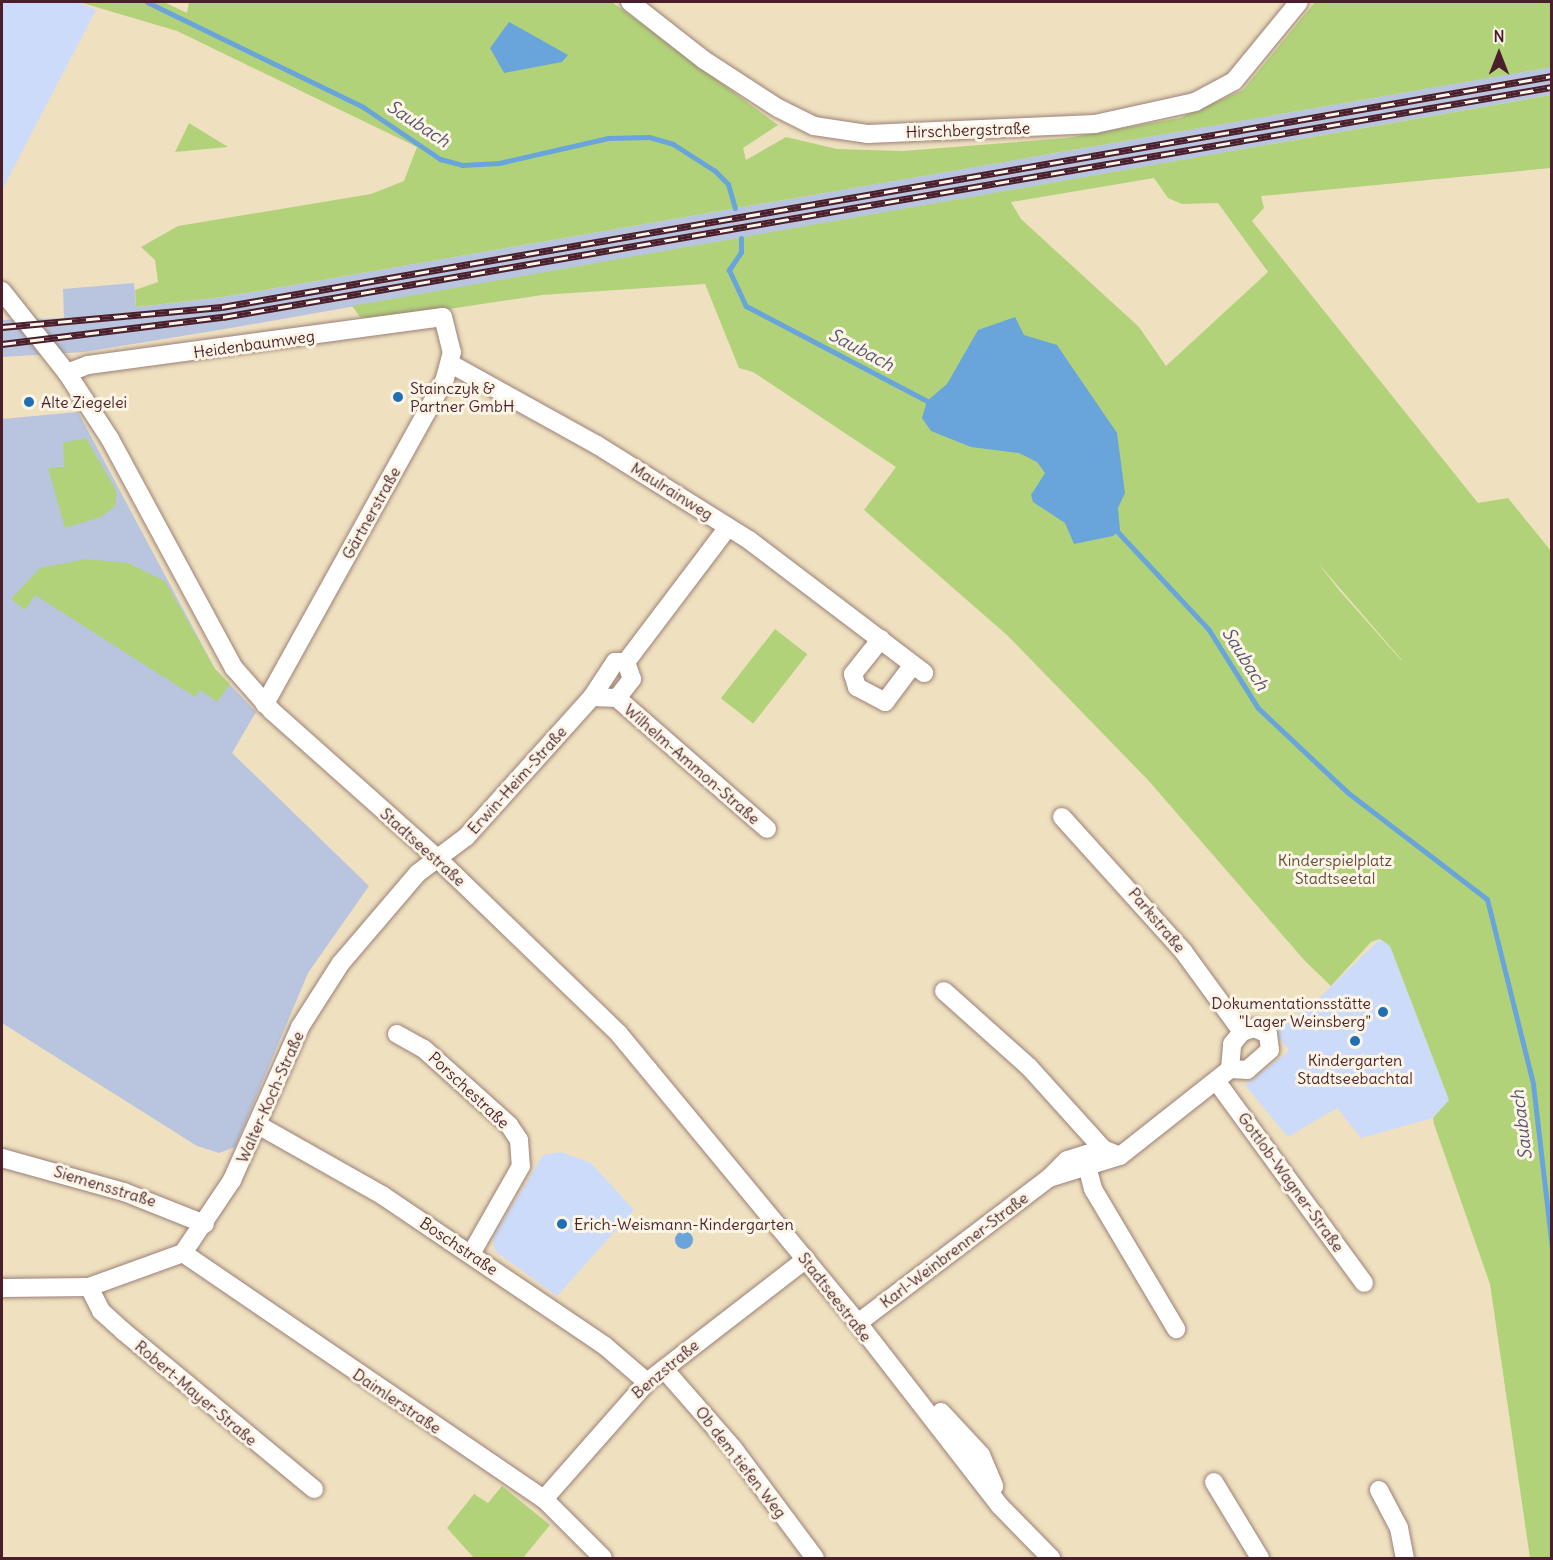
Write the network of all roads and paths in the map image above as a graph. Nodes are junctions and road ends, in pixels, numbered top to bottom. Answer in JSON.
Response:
{"nodes":[{"id":1,"x":630,"y":2,"type":"edge"},
{"id":2,"x":1299,"y":2,"type":"edge"},
{"id":3,"x":2,"y":291,"type":"edge"},
{"id":4,"x":451,"y":364,"type":"junction"},
{"id":5,"x":67,"y":373,"type":"junction"},
{"id":6,"x":728,"y":527,"type":"junction"},
{"id":7,"x":881,"y":639,"type":"junction"},
{"id":8,"x":626,"y":662,"type":"junction"},
{"id":9,"x":592,"y":697,"type":"junction"},
{"id":10,"x":617,"y":698,"type":"junction"},
{"id":11,"x":265,"y":704,"type":"junction"},
{"id":12,"x":1062,"y":817,"type":"dead end"},
{"id":13,"x":767,"y":829,"type":"dead end"},
{"id":14,"x":437,"y":858,"type":"junction"},
{"id":15,"x":944,"y":992,"type":"dead end"},
{"id":16,"x":1242,"y":1032,"type":"junction"},
{"id":17,"x":397,"y":1034,"type":"dead end"},
{"id":18,"x":1230,"y":1069,"type":"junction"},
{"id":19,"x":1217,"y":1082,"type":"junction"},
{"id":20,"x":260,"y":1126,"type":"junction"},
{"id":21,"x":1111,"y":1153,"type":"junction"},
{"id":22,"x":2,"y":1158,"type":"edge"},
{"id":23,"x":1088,"y":1170,"type":"junction"},
{"id":24,"x":1049,"y":1178,"type":"junction"},
{"id":25,"x":205,"y":1224,"type":"junction"},
{"id":26,"x":183,"y":1253,"type":"junction"},
{"id":27,"x":471,"y":1254,"type":"junction"},
{"id":28,"x":806,"y":1259,"type":"junction"},
{"id":29,"x":1364,"y":1283,"type":"dead end"},
{"id":30,"x":89,"y":1287,"type":"junction"},
{"id":31,"x":2,"y":1288,"type":"edge"},
{"id":32,"x":858,"y":1323,"type":"junction"},
{"id":33,"x":1176,"y":1329,"type":"dead end"},
{"id":34,"x":664,"y":1369,"type":"junction"},
{"id":35,"x":647,"y":1382,"type":"junction"},
{"id":36,"x":1214,"y":1482,"type":"dead end"},
{"id":37,"x":314,"y":1489,"type":"dead end"},
{"id":38,"x":1379,"y":1490,"type":"dead end"},
{"id":39,"x":544,"y":1499,"type":"junction"},
{"id":40,"x":603,"y":1558,"type":"edge"},
{"id":41,"x":815,"y":1558,"type":"edge"},
{"id":42,"x":1051,"y":1558,"type":"edge"},
{"id":43,"x":1260,"y":1558,"type":"edge"},
{"id":44,"x":1405,"y":1558,"type":"edge"}],
"edges":[{"from":1,"to":2,"type":"street","name":"Hirschbergstraße"},
{"from":3,"to":5,"type":"street","name":"Stadtseestraße"},
{"from":4,"to":5,"type":"street","name":"Heidenbaumweg"},
{"from":4,"to":6,"type":"street","name":"Maulrainweg"},
{"from":4,"to":11,"type":"street","name":"Gärtnerstraße"},
{"from":5,"to":11,"type":"street","name":"Stadtseestraße"},
{"from":6,"to":7,"type":"street","name":"Maulrainweg"},
{"from":6,"to":8,"type":"street","name":"Erwin-Heim-Straße"},
{"from":7,"to":7,"type":"street","name":"Maulrainweg"},
{"from":8,"to":9,"type":"street","name":"Erwin-Heim-Straße"},
{"from":8,"to":10,"type":"street"},
{"from":9,"to":10,"type":"street"},
{"from":9,"to":14,"type":"street","name":"Erwin-Heim-Straße"},
{"from":10,"to":13,"type":"street","name":"Wilhelm-Ammon-Straße"},
{"from":11,"to":14,"type":"street","name":"Stadtseestraße"},
{"from":12,"to":16,"type":"street","name":"Parkstraße"},
{"from":14,"to":20,"type":"street","name":"Walter-Koch-Straße"},
{"from":14,"to":28,"type":"street","name":"Stadtseestraße"},
{"from":15,"to":21,"type":"street"},
{"from":16,"to":18,"type":"street"},
{"from":16,"to":18,"type":"street","name":"Karl-Weinbrenner-Straße"},
{"from":17,"to":27,"type":"street","name":"Porschestraße"},
{"from":18,"to":19,"type":"street","name":"Karl-Weinbrenner-Straße"},
{"from":19,"to":21,"type":"street","name":"Karl-Weinbrenner-Straße"},
{"from":19,"to":29,"type":"street","name":"Gottlob-Wagner-Straße"},
{"from":20,"to":25,"type":"street","name":"Walter-Koch-Straße"},
{"from":20,"to":27,"type":"street","name":"Boschstraße"},
{"from":21,"to":23,"type":"street","name":"Karl-Weinbrenner-Straße"},
{"from":21,"to":24,"type":"street","name":"Karl-Weinbrenner-Straße"},
{"from":22,"to":25,"type":"street","name":"Siemensstraße"},
{"from":23,"to":24,"type":"street","name":"Karl-Weinbrenner-Straße"},
{"from":23,"to":33,"type":"street"},
{"from":24,"to":32,"type":"street","name":"Karl-Weinbrenner-Straße"},
{"from":25,"to":26,"type":"street","name":"Walter-Koch-Straße"},
{"from":26,"to":30,"type":"street"},
{"from":26,"to":39,"type":"street","name":"Daimlerstraße"},
{"from":27,"to":35,"type":"street","name":"Boschstraße"},
{"from":28,"to":32,"type":"street","name":"Stadtseestraße"},
{"from":28,"to":34,"type":"street","name":"Benzstraße"},
{"from":30,"to":31,"type":"street"},
{"from":30,"to":37,"type":"street","name":"Robert-Mayer-Straße"},
{"from":32,"to":42,"type":"street","name":"Stadtseestraße"},
{"from":34,"to":35,"type":"street","name":"Benzstraße"},
{"from":34,"to":41,"type":"street","name":"Ob dem tiefen Weg"},
{"from":35,"to":39,"type":"street","name":"Benzstraße"},
{"from":36,"to":43,"type":"street"},
{"from":38,"to":44,"type":"street"},
{"from":39,"to":40,"type":"street","name":"Daimlerstraße"}]}
